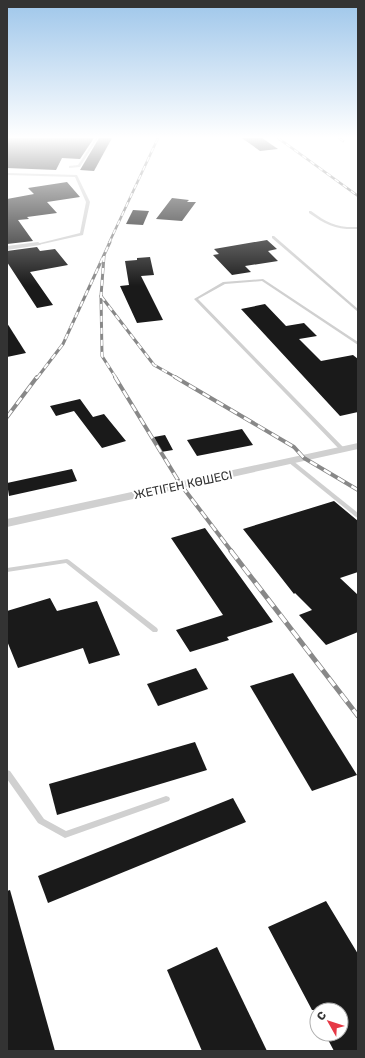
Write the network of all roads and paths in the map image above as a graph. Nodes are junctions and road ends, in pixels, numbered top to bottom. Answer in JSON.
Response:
{"nodes":[{"id":1,"x":81,"y":187,"type":"edge"},
{"id":2,"x":310,"y":212,"type":"dead end"},
{"id":3,"x":358,"y":228,"type":"edge"},
{"id":4,"x":273,"y":237,"type":"dead end"},
{"id":5,"x":38,"y":244,"type":"joint"},
{"id":6,"x":7,"y":248,"type":"edge"},
{"id":7,"x":358,"y":311,"type":"edge"},
{"id":8,"x":358,"y":344,"type":"edge"},
{"id":9,"x":358,"y":446,"type":"edge"},
{"id":10,"x":343,"y":450,"type":"junction"},
{"id":11,"x":290,"y":461,"type":"junction"},
{"id":12,"x":358,"y":516,"type":"edge"},
{"id":13,"x":7,"y":522,"type":"edge"},
{"id":14,"x":7,"y":570,"type":"edge"},
{"id":15,"x":155,"y":630,"type":"dead end"},
{"id":16,"x":7,"y":773,"type":"edge"},
{"id":17,"x":166,"y":799,"type":"dead end"}],
"edges":[{"from":1,"to":5,"type":"lane"},
{"from":2,"to":3,"type":"lane"},
{"from":4,"to":7,"type":"lane"},
{"from":5,"to":6,"type":"street"},
{"from":8,"to":10,"type":"lane"},
{"from":9,"to":10,"type":"street","name":"ЖЕТІГЕН КӨШЕСІ"},
{"from":10,"to":11,"type":"street","name":"ЖЕТІГЕН КӨШЕСІ"},
{"from":11,"to":12,"type":"lane"},
{"from":11,"to":13,"type":"street","name":"ЖЕТІГЕН КӨШЕСІ"},
{"from":14,"to":15,"type":"lane"},
{"from":16,"to":17,"type":"lane"}]}
